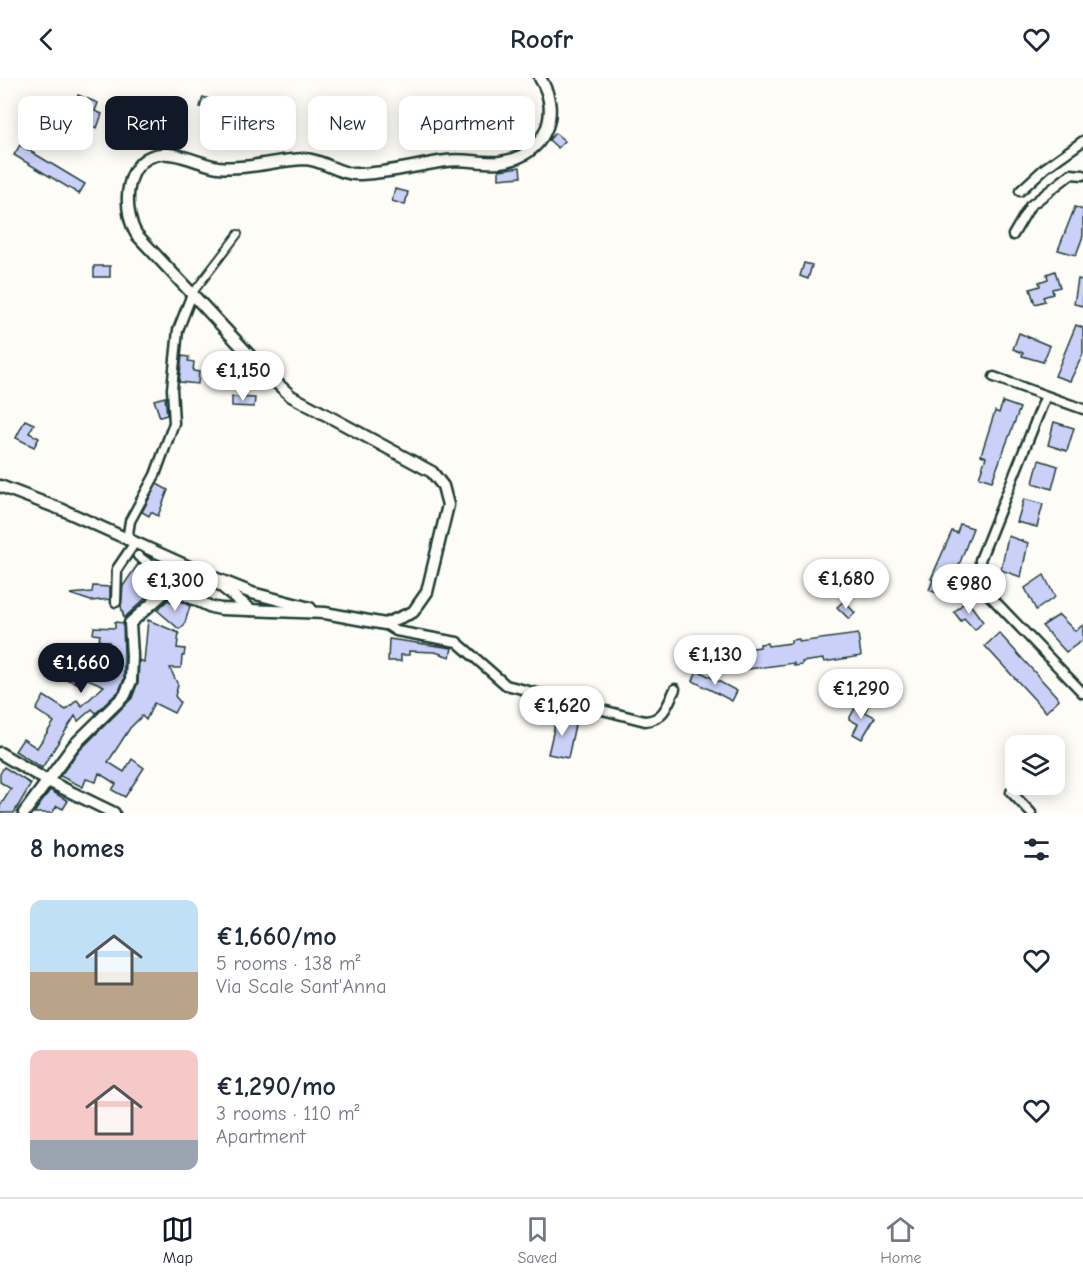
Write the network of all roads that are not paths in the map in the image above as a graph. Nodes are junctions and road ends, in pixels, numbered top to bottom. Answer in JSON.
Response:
{"nodes":[{"id":1,"x":540,"y":78,"type":"edge"},
{"id":2,"x":1083,"y":141,"type":"edge"},
{"id":3,"x":1073,"y":150,"type":"junction"},
{"id":4,"x":1083,"y":156,"type":"edge"},
{"id":5,"x":1083,"y":174,"type":"edge"},
{"id":6,"x":1020,"y":191,"type":"dead end"},
{"id":7,"x":238,"y":234,"type":"dead end"},
{"id":8,"x":1013,"y":235,"type":"dead end"},
{"id":9,"x":192,"y":294,"type":"junction"},
{"id":10,"x":994,"y":377,"type":"dead end"},
{"id":11,"x":1045,"y":398,"type":"junction"},
{"id":12,"x":1083,"y":409,"type":"edge"},
{"id":13,"x":0,"y":486,"type":"edge"},
{"id":14,"x":131,"y":542,"type":"junction"},
{"id":15,"x":138,"y":556,"type":"dead end"},
{"id":16,"x":207,"y":575,"type":"junction"},
{"id":17,"x":172,"y":589,"type":"junction"},
{"id":18,"x":252,"y":593,"type":"junction"},
{"id":19,"x":116,"y":602,"type":"dead end"},
{"id":20,"x":253,"y":611,"type":"junction"},
{"id":21,"x":325,"y":613,"type":"junction"},
{"id":22,"x":386,"y":624,"type":"junction"},
{"id":23,"x":675,"y":689,"type":"dead end"},
{"id":24,"x":1083,"y":693,"type":"edge"},
{"id":25,"x":0,"y":753,"type":"edge"},
{"id":26,"x":46,"y":780,"type":"junction"},
{"id":27,"x":1014,"y":795,"type":"edge"},
{"id":28,"x":24,"y":813,"type":"edge"},
{"id":29,"x":114,"y":813,"type":"edge"},
{"id":30,"x":1031,"y":813,"type":"edge"}],
"edges":[{"from":1,"to":9,"type":"street"},
{"from":2,"to":3,"type":"street"},
{"from":3,"to":4,"type":"street"},
{"from":3,"to":6,"type":"street"},
{"from":5,"to":8,"type":"street"},
{"from":7,"to":9,"type":"street"},
{"from":9,"to":14,"type":"street"},
{"from":9,"to":22,"type":"street"},
{"from":10,"to":11,"type":"street"},
{"from":11,"to":12,"type":"street"},
{"from":11,"to":24,"type":"street"},
{"from":13,"to":14,"type":"street"},
{"from":14,"to":16,"type":"street"},
{"from":14,"to":19,"type":"street"},
{"from":15,"to":17,"type":"street"},
{"from":16,"to":18,"type":"street"},
{"from":16,"to":20,"type":"street"},
{"from":17,"to":20,"type":"street"},
{"from":17,"to":26,"type":"street"},
{"from":18,"to":20,"type":"street"},
{"from":18,"to":21,"type":"street"},
{"from":20,"to":21,"type":"street"},
{"from":21,"to":22,"type":"street"},
{"from":22,"to":23,"type":"street"},
{"from":25,"to":26,"type":"street"},
{"from":26,"to":28,"type":"street"},
{"from":26,"to":29,"type":"street"},
{"from":27,"to":30,"type":"street"}]}
